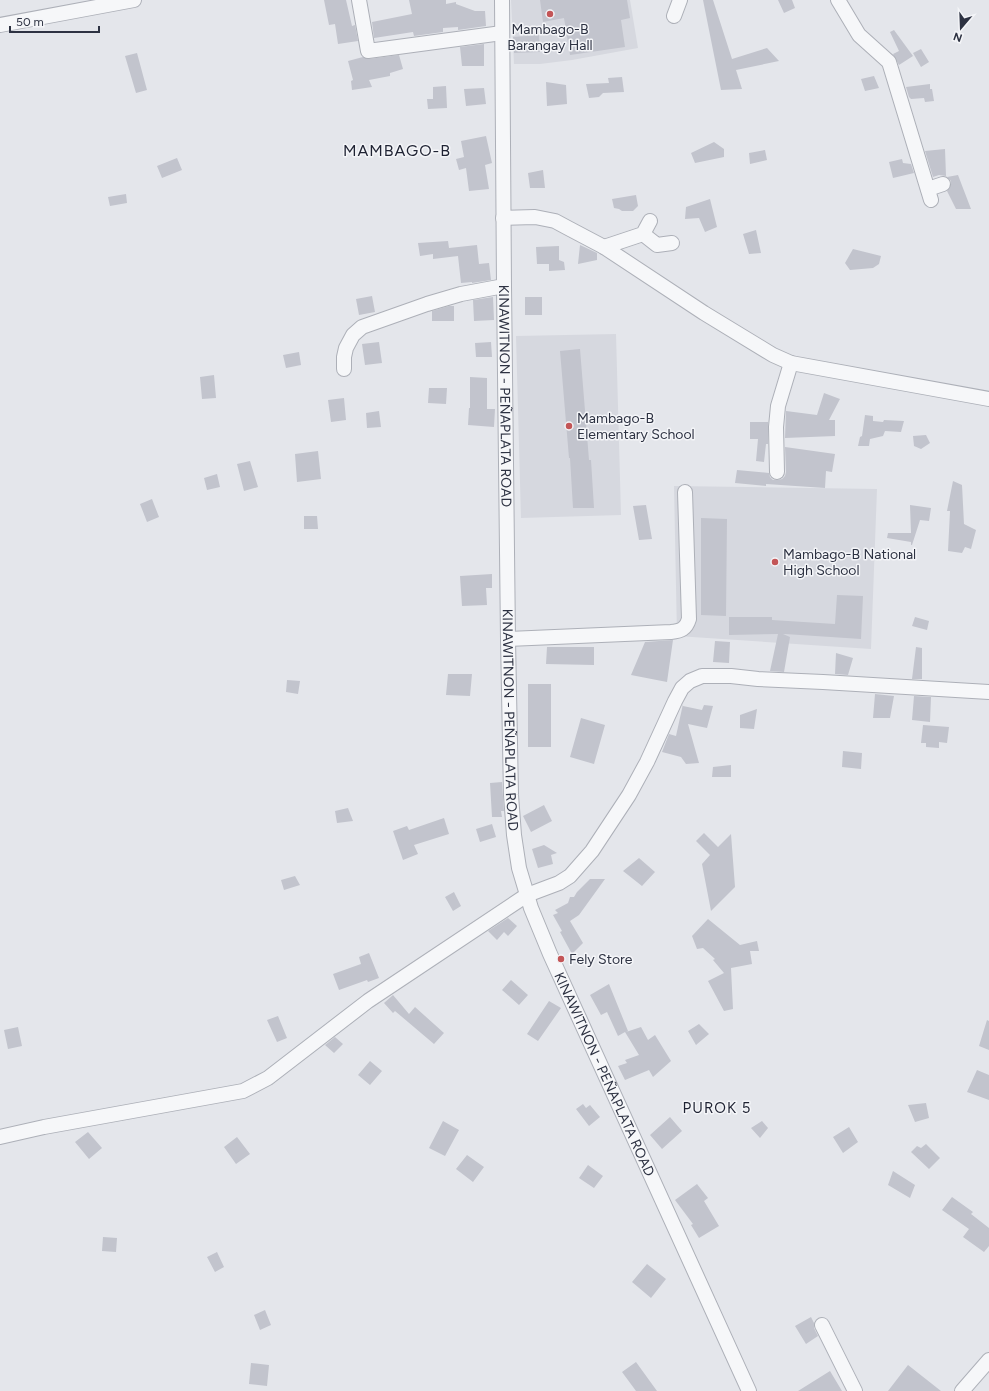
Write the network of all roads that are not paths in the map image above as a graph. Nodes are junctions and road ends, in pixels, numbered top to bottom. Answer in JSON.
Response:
{"nodes":[{"id":1,"x":134,"y":0,"type":"edge"},
{"id":2,"x":359,"y":0,"type":"edge"},
{"id":3,"x":502,"y":0,"type":"edge"},
{"id":4,"x":680,"y":0,"type":"edge"},
{"id":5,"x":838,"y":0,"type":"edge"},
{"id":6,"x":674,"y":16,"type":"dead end"},
{"id":7,"x":0,"y":25,"type":"edge"},
{"id":8,"x":502,"y":33,"type":"junction"},
{"id":9,"x":943,"y":184,"type":"dead end"},
{"id":10,"x":503,"y":218,"type":"junction"},
{"id":11,"x":650,"y":220,"type":"dead end"},
{"id":12,"x":643,"y":234,"type":"junction"},
{"id":13,"x":672,"y":243,"type":"dead end"},
{"id":14,"x":604,"y":247,"type":"junction"},
{"id":15,"x":504,"y":286,"type":"junction"},
{"id":16,"x":791,"y":364,"type":"junction"},
{"id":17,"x":344,"y":370,"type":"dead end"},
{"id":18,"x":989,"y":398,"type":"edge"},
{"id":19,"x":776,"y":472,"type":"dead end"},
{"id":20,"x":685,"y":492,"type":"dead end"},
{"id":21,"x":508,"y":639,"type":"junction"},
{"id":22,"x":989,"y":692,"type":"edge"},
{"id":23,"x":527,"y":895,"type":"junction"},
{"id":24,"x":0,"y":1137,"type":"edge"},
{"id":25,"x":822,"y":1325,"type":"dead end"},
{"id":26,"x":989,"y":1360,"type":"edge"},
{"id":27,"x":749,"y":1391,"type":"edge"},
{"id":28,"x":855,"y":1391,"type":"edge"},
{"id":29,"x":962,"y":1391,"type":"edge"}],
"edges":[{"from":1,"to":7,"type":"street"},
{"from":2,"to":8,"type":"street"},
{"from":3,"to":8,"type":"street","name":"KINAWITNON - PEÑAPLATA ROAD"},
{"from":4,"to":6,"type":"street"},
{"from":5,"to":9,"type":"street"},
{"from":8,"to":10,"type":"street","name":"KINAWITNON - PEÑAPLATA ROAD"},
{"from":10,"to":14,"type":"street"},
{"from":10,"to":15,"type":"street","name":"KINAWITNON - PEÑAPLATA ROAD"},
{"from":11,"to":12,"type":"street"},
{"from":12,"to":13,"type":"street"},
{"from":12,"to":14,"type":"street"},
{"from":14,"to":16,"type":"street"},
{"from":15,"to":17,"type":"street"},
{"from":15,"to":21,"type":"street","name":"KINAWITNON - PEÑAPLATA ROAD"},
{"from":16,"to":18,"type":"street"},
{"from":16,"to":19,"type":"street"},
{"from":20,"to":21,"type":"street"},
{"from":21,"to":23,"type":"street","name":"KINAWITNON - PEÑAPLATA ROAD"},
{"from":22,"to":23,"type":"street"},
{"from":23,"to":24,"type":"street"},
{"from":23,"to":27,"type":"street","name":"KINAWITNON - PEÑAPLATA ROAD"},
{"from":25,"to":28,"type":"street"},
{"from":26,"to":29,"type":"street"}]}
